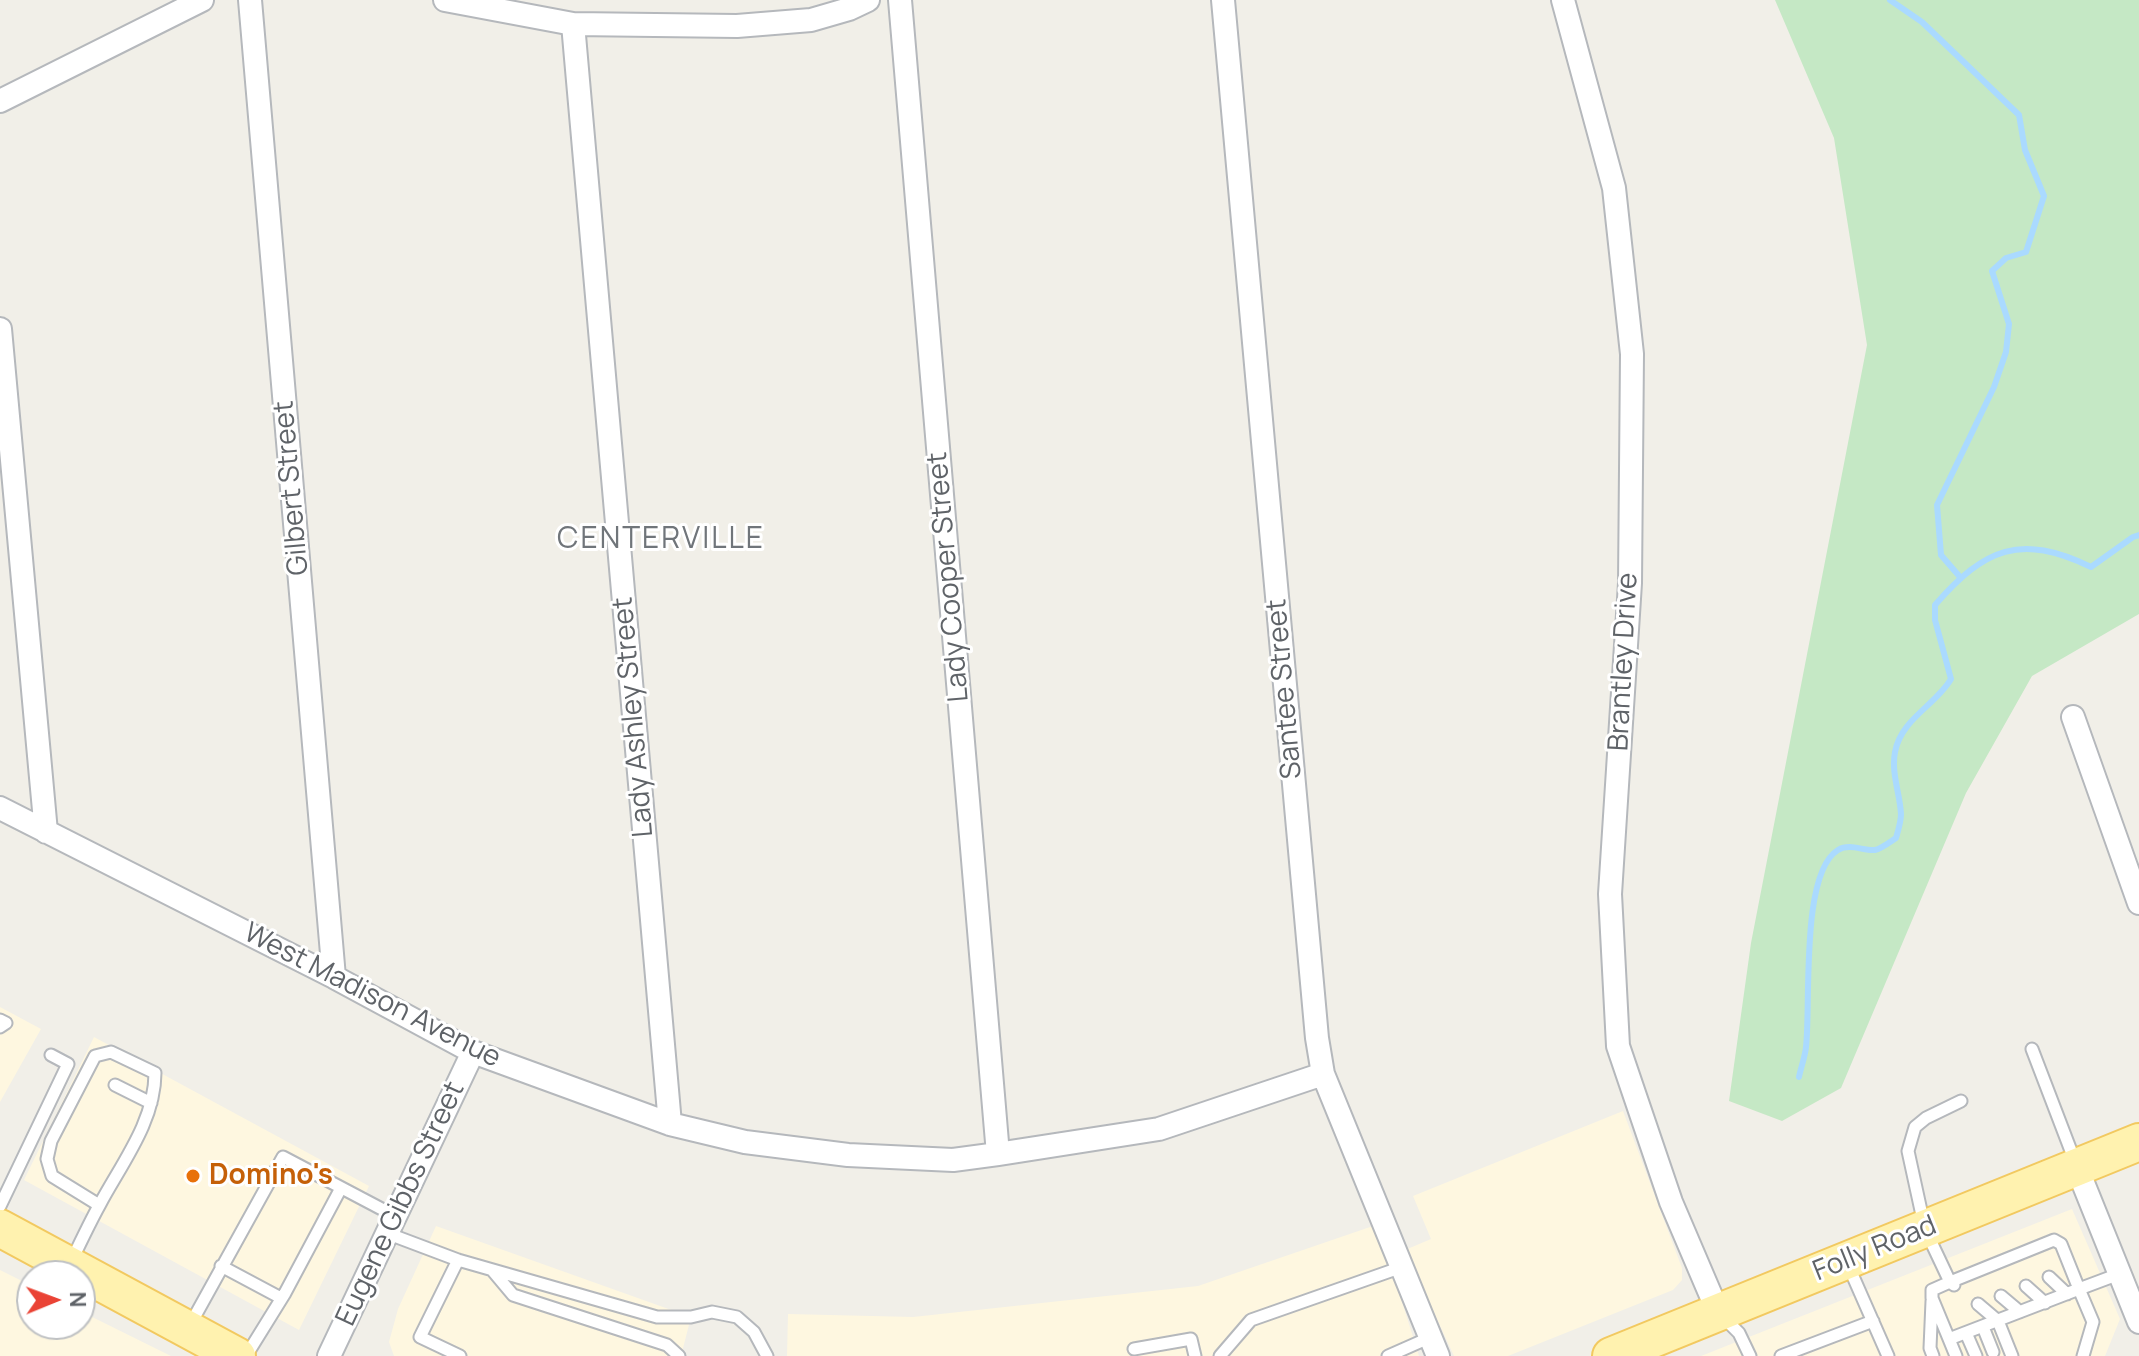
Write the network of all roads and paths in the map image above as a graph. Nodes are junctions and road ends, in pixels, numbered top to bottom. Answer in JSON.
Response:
{"nodes":[{"id":1,"x":202,"y":0,"type":"edge"},
{"id":2,"x":250,"y":0,"type":"edge"},
{"id":3,"x":445,"y":0,"type":"edge"},
{"id":4,"x":868,"y":0,"type":"edge"},
{"id":5,"x":900,"y":0,"type":"edge"},
{"id":6,"x":1223,"y":0,"type":"edge"},
{"id":7,"x":1563,"y":0,"type":"edge"},
{"id":8,"x":573,"y":24,"type":"junction"},
{"id":9,"x":0,"y":101,"type":"edge"},
{"id":10,"x":0,"y":329,"type":"edge"},
{"id":11,"x":2073,"y":717,"type":"dead end"},
{"id":12,"x":0,"y":808,"type":"edge"},
{"id":13,"x":46,"y":832,"type":"junction"},
{"id":14,"x":2139,"y":903,"type":"edge"},
{"id":15,"x":334,"y":977,"type":"junction"},
{"id":16,"x":2032,"y":1049,"type":"dead end"},
{"id":17,"x":473,"y":1052,"type":"junction"},
{"id":18,"x":51,"y":1055,"type":"dead end"},
{"id":19,"x":1323,"y":1074,"type":"junction"},
{"id":20,"x":115,"y":1085,"type":"dead end"},
{"id":21,"x":1961,"y":1101,"type":"dead end"},
{"id":22,"x":151,"y":1103,"type":"junction"},
{"id":23,"x":670,"y":1124,"type":"junction"},
{"id":24,"x":2139,"y":1142,"type":"edge"},
{"id":25,"x":998,"y":1154,"type":"junction"},
{"id":26,"x":2077,"y":1168,"type":"junction"},
{"id":27,"x":341,"y":1188,"type":"junction"},
{"id":28,"x":99,"y":1205,"type":"junction"},
{"id":29,"x":0,"y":1206,"type":"edge"},
{"id":30,"x":392,"y":1225,"type":"junction"},
{"id":31,"x":0,"y":1228,"type":"edge"},
{"id":32,"x":1925,"y":1229,"type":"junction"},
{"id":33,"x":58,"y":1260,"type":"edge"},
{"id":34,"x":72,"y":1260,"type":"edge"},
{"id":35,"x":458,"y":1260,"type":"junction"},
{"id":36,"x":1847,"y":1261,"type":"junction"},
{"id":37,"x":221,"y":1266,"type":"junction"},
{"id":38,"x":1402,"y":1267,"type":"junction"},
{"id":39,"x":491,"y":1270,"type":"junction"},
{"id":40,"x":2119,"y":1274,"type":"junction"},
{"id":41,"x":2049,"y":1277,"type":"dead end"},
{"id":42,"x":96,"y":1280,"type":"edge"},
{"id":43,"x":1953,"y":1284,"type":"junction"},
{"id":44,"x":2026,"y":1286,"type":"dead end"},
{"id":45,"x":2079,"y":1289,"type":"junction"},
{"id":46,"x":2067,"y":1294,"type":"junction"},
{"id":47,"x":2001,"y":1296,"type":"dead end"},
{"id":48,"x":281,"y":1298,"type":"junction"},
{"id":49,"x":1932,"y":1298,"type":"junction"},
{"id":50,"x":2045,"y":1303,"type":"junction"},
{"id":51,"x":1978,"y":1304,"type":"dead end"},
{"id":52,"x":1718,"y":1312,"type":"junction"},
{"id":53,"x":2020,"y":1312,"type":"junction"},
{"id":54,"x":1873,"y":1321,"type":"junction"},
{"id":55,"x":1998,"y":1321,"type":"junction"},
{"id":56,"x":2139,"y":1322,"type":"edge"},
{"id":57,"x":1983,"y":1327,"type":"junction"},
{"id":58,"x":187,"y":1329,"type":"junction"},
{"id":59,"x":1966,"y":1333,"type":"junction"},
{"id":60,"x":1949,"y":1339,"type":"junction"},
{"id":61,"x":1434,"y":1346,"type":"edge"},
{"id":62,"x":1134,"y":1349,"type":"dead end"},
{"id":63,"x":1993,"y":1352,"type":"dead end"},
{"id":64,"x":1622,"y":1354,"type":"edge"},
{"id":65,"x":237,"y":1356,"type":"edge"},
{"id":66,"x":246,"y":1356,"type":"edge"},
{"id":67,"x":329,"y":1356,"type":"edge"},
{"id":68,"x":460,"y":1356,"type":"edge"},
{"id":69,"x":679,"y":1356,"type":"edge"},
{"id":70,"x":767,"y":1356,"type":"edge"},
{"id":71,"x":1195,"y":1356,"type":"edge"},
{"id":72,"x":1220,"y":1356,"type":"edge"},
{"id":73,"x":1388,"y":1356,"type":"edge"},
{"id":74,"x":1750,"y":1356,"type":"edge"},
{"id":75,"x":1781,"y":1356,"type":"edge"},
{"id":76,"x":1888,"y":1356,"type":"edge"},
{"id":77,"x":1933,"y":1356,"type":"edge"},
{"id":78,"x":1956,"y":1356,"type":"edge"},
{"id":79,"x":1976,"y":1356,"type":"edge"},
{"id":80,"x":2012,"y":1356,"type":"edge"},
{"id":81,"x":2083,"y":1356,"type":"edge"}],
"edges":[{"from":1,"to":9,"type":"street"},
{"from":2,"to":15,"type":"street","name":"Gilbert Street"},
{"from":3,"to":8,"type":"street"},
{"from":4,"to":8,"type":"street"},
{"from":5,"to":25,"type":"street","name":"Lady Cooper Street"},
{"from":6,"to":19,"type":"street","name":"Santee Street"},
{"from":7,"to":52,"type":"street","name":"Brantley Drive"},
{"from":8,"to":23,"type":"street","name":"Lady Ashley Street"},
{"from":10,"to":13,"type":"street"},
{"from":11,"to":14,"type":"street"},
{"from":12,"to":13,"type":"street","name":"West Madison Avenue"},
{"from":13,"to":15,"type":"street","name":"West Madison Avenue"},
{"from":15,"to":17,"type":"street","name":"West Madison Avenue"},
{"from":16,"to":26,"type":"lane"},
{"from":17,"to":23,"type":"street","name":"West Madison Avenue"},
{"from":17,"to":30,"type":"street","name":"Eugene Gibbs Street"},
{"from":18,"to":29,"type":"lane"},
{"from":19,"to":25,"type":"street","name":"West Madison Avenue"},
{"from":19,"to":38,"type":"street","name":"Santee Street"},
{"from":20,"to":22,"type":"lane"},
{"from":21,"to":32,"type":"lane"},
{"from":22,"to":28,"type":"lane"},
{"from":22,"to":28,"type":"lane"},
{"from":23,"to":25,"type":"street","name":"West Madison Avenue"},
{"from":24,"to":26,"type":"main road","name":"Folly Road"},
{"from":26,"to":32,"type":"main road","name":"Folly Road"},
{"from":26,"to":40,"type":"street"},
{"from":27,"to":30,"type":"lane"},
{"from":27,"to":37,"type":"lane"},
{"from":27,"to":48,"type":"lane"},
{"from":28,"to":34,"type":"lane"},
{"from":30,"to":35,"type":"lane"},
{"from":30,"to":67,"type":"street","name":"Eugene Gibbs Street"},
{"from":31,"to":33,"type":"main road"},
{"from":32,"to":36,"type":"main road","name":"Folly Road"},
{"from":32,"to":43,"type":"lane"},
{"from":35,"to":39,"type":"lane"},
{"from":35,"to":68,"type":"lane"},
{"from":36,"to":52,"type":"main road","name":"Folly Road"},
{"from":36,"to":54,"type":"lane"},
{"from":37,"to":48,"type":"lane"},
{"from":37,"to":58,"type":"lane"},
{"from":38,"to":61,"type":"street","name":"Santee Street"},
{"from":38,"to":72,"type":"lane"},
{"from":39,"to":69,"type":"lane"},
{"from":39,"to":70,"type":"lane"},
{"from":40,"to":45,"type":"lane"},
{"from":40,"to":56,"type":"street"},
{"from":41,"to":46,"type":"lane"},
{"from":42,"to":58,"type":"main road"},
{"from":43,"to":45,"type":"lane"},
{"from":43,"to":49,"type":"lane"},
{"from":44,"to":50,"type":"lane"},
{"from":45,"to":46,"type":"lane"},
{"from":45,"to":81,"type":"lane"},
{"from":46,"to":50,"type":"lane"},
{"from":47,"to":53,"type":"lane"},
{"from":48,"to":66,"type":"lane"},
{"from":49,"to":60,"type":"lane"},
{"from":49,"to":77,"type":"lane"},
{"from":50,"to":53,"type":"lane"},
{"from":51,"to":55,"type":"lane"},
{"from":52,"to":64,"type":"main road","name":"Folly Road"},
{"from":52,"to":74,"type":"lane"},
{"from":53,"to":55,"type":"lane"},
{"from":54,"to":75,"type":"lane"},
{"from":54,"to":76,"type":"lane"},
{"from":55,"to":57,"type":"lane"},
{"from":55,"to":80,"type":"lane"},
{"from":57,"to":59,"type":"lane"},
{"from":57,"to":63,"type":"lane"},
{"from":58,"to":65,"type":"main road"},
{"from":59,"to":60,"type":"lane"},
{"from":59,"to":79,"type":"lane"},
{"from":60,"to":78,"type":"lane"},
{"from":61,"to":73,"type":"lane"},
{"from":62,"to":71,"type":"lane"}]}
